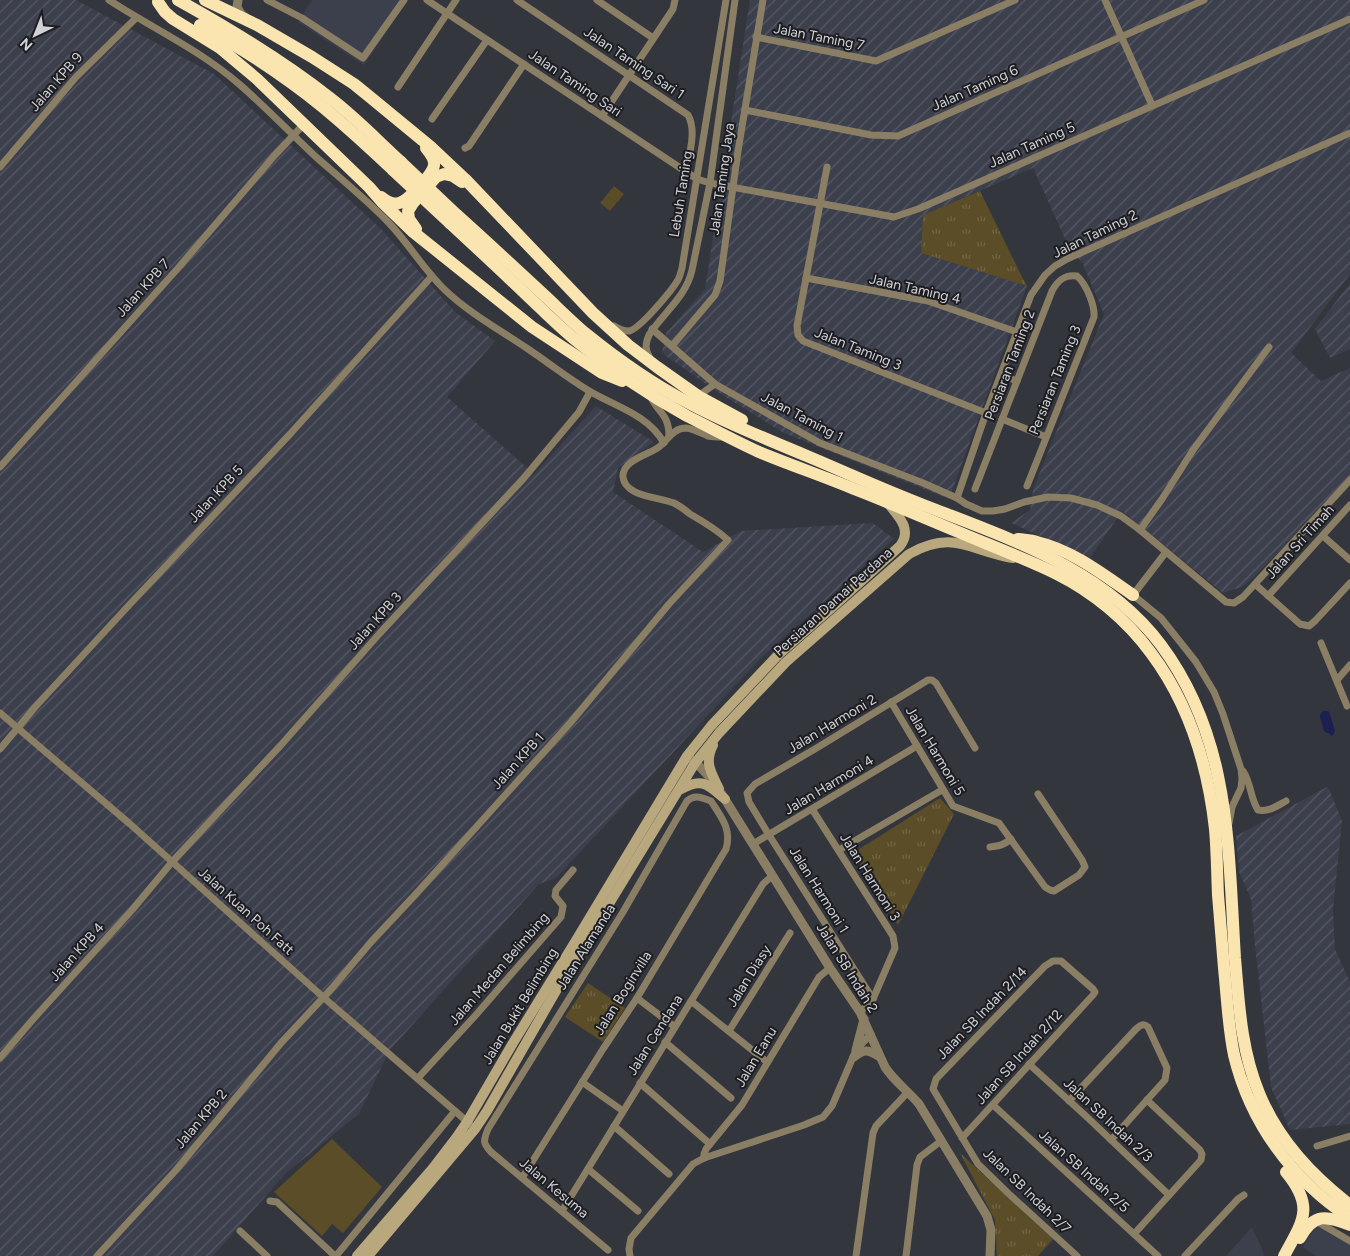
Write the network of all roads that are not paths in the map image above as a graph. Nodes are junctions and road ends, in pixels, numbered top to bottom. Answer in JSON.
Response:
{"nodes":[{"id":1,"x":109,"y":0,"type":"edge"},
{"id":2,"x":178,"y":0,"type":"edge"},
{"id":3,"x":205,"y":0,"type":"edge"},
{"id":4,"x":212,"y":0,"type":"edge"},
{"id":5,"x":216,"y":0,"type":"edge"},
{"id":6,"x":238,"y":0,"type":"edge"},
{"id":7,"x":268,"y":0,"type":"edge"},
{"id":8,"x":404,"y":0,"type":"edge"},
{"id":9,"x":427,"y":0,"type":"edge"},
{"id":10,"x":456,"y":0,"type":"edge"},
{"id":11,"x":517,"y":0,"type":"edge"},
{"id":12,"x":596,"y":0,"type":"edge"},
{"id":13,"x":675,"y":0,"type":"edge"},
{"id":14,"x":726,"y":0,"type":"edge"},
{"id":15,"x":735,"y":0,"type":"edge"},
{"id":16,"x":763,"y":0,"type":"edge"},
{"id":17,"x":1015,"y":0,"type":"edge"},
{"id":18,"x":1106,"y":0,"type":"edge"},
{"id":19,"x":1204,"y":0,"type":"edge"},
{"id":20,"x":156,"y":1,"type":"edge"},
{"id":21,"x":447,"y":13,"type":"junction"},
{"id":22,"x":136,"y":18,"type":"junction"},
{"id":23,"x":1350,"y":19,"type":"edge"},
{"id":24,"x":257,"y":25,"type":"junction"},
{"id":25,"x":756,"y":37,"type":"junction"},
{"id":26,"x":1122,"y":37,"type":"junction"},
{"id":27,"x":653,"y":38,"type":"junction"},
{"id":28,"x":487,"y":40,"type":"junction"},
{"id":29,"x":524,"y":64,"type":"junction"},
{"id":30,"x":629,"y":75,"type":"junction"},
{"id":31,"x":398,"y":88,"type":"dead end"},
{"id":32,"x":1152,"y":105,"type":"junction"},
{"id":33,"x":745,"y":110,"type":"junction"},
{"id":34,"x":602,"y":116,"type":"junction"},
{"id":35,"x":432,"y":119,"type":"dead end"},
{"id":36,"x":304,"y":124,"type":"junction"},
{"id":37,"x":406,"y":126,"type":"junction"},
{"id":38,"x":1350,"y":133,"type":"edge"},
{"id":39,"x":293,"y":135,"type":"junction"},
{"id":40,"x":465,"y":148,"type":"dead end"},
{"id":41,"x":397,"y":166,"type":"junction"},
{"id":42,"x":0,"y":167,"type":"edge"},
{"id":43,"x":828,"y":167,"type":"dead end"},
{"id":44,"x":686,"y":172,"type":"junction"},
{"id":45,"x":697,"y":178,"type":"junction"},
{"id":46,"x":710,"y":183,"type":"junction"},
{"id":47,"x":369,"y":187,"type":"junction"},
{"id":48,"x":733,"y":187,"type":"junction"},
{"id":49,"x":477,"y":193,"type":"junction"},
{"id":50,"x":820,"y":203,"type":"junction"},
{"id":51,"x":453,"y":219,"type":"junction"},
{"id":52,"x":428,"y":242,"type":"junction"},
{"id":53,"x":432,"y":276,"type":"junction"},
{"id":54,"x":806,"y":278,"type":"junction"},
{"id":55,"x":1084,"y":284,"type":"joint"},
{"id":56,"x":593,"y":313,"type":"junction"},
{"id":57,"x":652,"y":330,"type":"junction"},
{"id":58,"x":1017,"y":332,"type":"junction"},
{"id":59,"x":672,"y":346,"type":"junction"},
{"id":60,"x":1269,"y":347,"type":"dead end"},
{"id":61,"x":656,"y":367,"type":"junction"},
{"id":62,"x":1001,"y":375,"type":"junction"},
{"id":63,"x":1017,"y":380,"type":"junction"},
{"id":64,"x":635,"y":384,"type":"junction"},
{"id":65,"x":715,"y":384,"type":"junction"},
{"id":66,"x":590,"y":392,"type":"junction"},
{"id":67,"x":649,"y":393,"type":"junction"},
{"id":68,"x":698,"y":396,"type":"junction"},
{"id":69,"x":986,"y":413,"type":"junction"},
{"id":70,"x":1002,"y":419,"type":"junction"},
{"id":71,"x":669,"y":436,"type":"junction"},
{"id":72,"x":729,"y":437,"type":"junction"},
{"id":73,"x":1046,"y":437,"type":"junction"},
{"id":74,"x":767,"y":440,"type":"junction"},
{"id":75,"x":664,"y":443,"type":"junction"},
{"id":76,"x":0,"y":468,"type":"edge"},
{"id":77,"x":1348,"y":485,"type":"edge"},
{"id":78,"x":1028,"y":486,"type":"dead end"},
{"id":79,"x":975,"y":489,"type":"dead end"},
{"id":80,"x":957,"y":498,"type":"junction"},
{"id":81,"x":886,"y":502,"type":"junction"},
{"id":82,"x":1350,"y":505,"type":"edge"},
{"id":83,"x":1140,"y":530,"type":"junction"},
{"id":84,"x":1323,"y":536,"type":"junction"},
{"id":85,"x":1006,"y":537,"type":"junction"},
{"id":86,"x":1166,"y":552,"type":"junction"},
{"id":87,"x":1350,"y":560,"type":"edge"},
{"id":88,"x":1026,"y":561,"type":"junction"},
{"id":89,"x":1350,"y":583,"type":"edge"},
{"id":90,"x":1256,"y":585,"type":"junction"},
{"id":91,"x":1133,"y":595,"type":"junction"},
{"id":92,"x":1268,"y":596,"type":"junction"},
{"id":93,"x":1321,"y":643,"type":"dead end"},
{"id":94,"x":1350,"y":665,"type":"edge"},
{"id":95,"x":1337,"y":680,"type":"junction"},
{"id":96,"x":891,"y":702,"type":"junction"},
{"id":97,"x":1348,"y":706,"type":"dead end"},
{"id":98,"x":0,"y":713,"type":"edge"},
{"id":99,"x":17,"y":728,"type":"junction"},
{"id":100,"x":719,"y":733,"type":"junction"},
{"id":101,"x":917,"y":746,"type":"junction"},
{"id":102,"x":976,"y":748,"type":"dead end"},
{"id":103,"x":0,"y":749,"type":"edge"},
{"id":104,"x":687,"y":756,"type":"junction"},
{"id":105,"x":695,"y":763,"type":"junction"},
{"id":106,"x":1241,"y":769,"type":"junction"},
{"id":107,"x":680,"y":789,"type":"junction"},
{"id":108,"x":719,"y":789,"type":"junction"},
{"id":109,"x":942,"y":790,"type":"junction"},
{"id":110,"x":747,"y":793,"type":"joint"},
{"id":111,"x":1038,"y":794,"type":"dead end"},
{"id":112,"x":1238,"y":794,"type":"junction"},
{"id":113,"x":1252,"y":795,"type":"junction"},
{"id":114,"x":725,"y":799,"type":"junction"},
{"id":115,"x":1286,"y":801,"type":"dead end"},
{"id":116,"x":812,"y":809,"type":"junction"},
{"id":117,"x":732,"y":810,"type":"junction"},
{"id":118,"x":721,"y":817,"type":"junction"},
{"id":119,"x":1227,"y":830,"type":"junction"},
{"id":120,"x":769,"y":835,"type":"junction"},
{"id":121,"x":1011,"y":839,"type":"junction"},
{"id":122,"x":753,"y":844,"type":"junction"},
{"id":123,"x":990,"y":847,"type":"dead end"},
{"id":124,"x":839,"y":850,"type":"junction"},
{"id":125,"x":172,"y":862,"type":"junction"},
{"id":126,"x":573,"y":870,"type":"dead end"},
{"id":127,"x":772,"y":876,"type":"junction"},
{"id":128,"x":790,"y":933,"type":"dead end"},
{"id":129,"x":1056,"y":960,"type":"joint"},
{"id":130,"x":830,"y":968,"type":"junction"},
{"id":131,"x":323,"y":997,"type":"junction"},
{"id":132,"x":637,"y":998,"type":"junction"},
{"id":133,"x":873,"y":999,"type":"junction"},
{"id":134,"x":691,"y":1001,"type":"junction"},
{"id":135,"x":862,"y":1015,"type":"junction"},
{"id":136,"x":675,"y":1027,"type":"junction"},
{"id":137,"x":729,"y":1032,"type":"junction"},
{"id":138,"x":870,"y":1034,"type":"junction"},
{"id":139,"x":665,"y":1042,"type":"junction"},
{"id":140,"x":855,"y":1053,"type":"junction"},
{"id":141,"x":880,"y":1057,"type":"junction"},
{"id":142,"x":0,"y":1058,"type":"edge"},
{"id":143,"x":767,"y":1062,"type":"junction"},
{"id":144,"x":1029,"y":1064,"type":"junction"},
{"id":145,"x":418,"y":1078,"type":"junction"},
{"id":146,"x":582,"y":1082,"type":"junction"},
{"id":147,"x":640,"y":1083,"type":"junction"},
{"id":148,"x":933,"y":1089,"type":"joint"},
{"id":149,"x":908,"y":1092,"type":"junction"},
{"id":150,"x":730,"y":1098,"type":"dead end"},
{"id":151,"x":1147,"y":1100,"type":"junction"},
{"id":152,"x":1070,"y":1101,"type":"junction"},
{"id":153,"x":993,"y":1105,"type":"junction"},
{"id":154,"x":455,"y":1111,"type":"junction"},
{"id":155,"x":623,"y":1111,"type":"junction"},
{"id":156,"x":471,"y":1126,"type":"junction"},
{"id":157,"x":614,"y":1126,"type":"junction"},
{"id":158,"x":1350,"y":1136,"type":"edge"},
{"id":159,"x":962,"y":1138,"type":"junction"},
{"id":160,"x":940,"y":1140,"type":"junction"},
{"id":161,"x":1111,"y":1140,"type":"junction"},
{"id":162,"x":1271,"y":1141,"type":"junction"},
{"id":163,"x":710,"y":1144,"type":"junction"},
{"id":164,"x":484,"y":1145,"type":"joint"},
{"id":165,"x":1317,"y":1146,"type":"dead end"},
{"id":166,"x":704,"y":1158,"type":"junction"},
{"id":167,"x":588,"y":1169,"type":"junction"},
{"id":168,"x":669,"y":1174,"type":"dead end"},
{"id":169,"x":522,"y":1178,"type":"junction"},
{"id":170,"x":1169,"y":1195,"type":"junction"},
{"id":171,"x":1244,"y":1196,"type":"dead end"},
{"id":172,"x":270,"y":1201,"type":"dead end"},
{"id":173,"x":1350,"y":1205,"type":"edge"},
{"id":174,"x":562,"y":1210,"type":"junction"},
{"id":175,"x":638,"y":1211,"type":"dead end"},
{"id":176,"x":1350,"y":1218,"type":"edge"},
{"id":177,"x":1315,"y":1220,"type":"junction"},
{"id":178,"x":1350,"y":1225,"type":"edge"},
{"id":179,"x":240,"y":1231,"type":"dead end"},
{"id":180,"x":1134,"y":1234,"type":"junction"},
{"id":181,"x":1350,"y":1241,"type":"edge"},
{"id":182,"x":608,"y":1250,"type":"dead end"},
{"id":183,"x":629,"y":1253,"type":"edge"},
{"id":184,"x":97,"y":1256,"type":"edge"},
{"id":185,"x":267,"y":1256,"type":"edge"},
{"id":186,"x":336,"y":1256,"type":"edge"},
{"id":187,"x":357,"y":1256,"type":"edge"},
{"id":188,"x":368,"y":1256,"type":"edge"},
{"id":189,"x":856,"y":1256,"type":"edge"},
{"id":190,"x":906,"y":1256,"type":"edge"},
{"id":191,"x":990,"y":1256,"type":"edge"},
{"id":192,"x":1077,"y":1256,"type":"edge"},
{"id":193,"x":1158,"y":1256,"type":"edge"},
{"id":194,"x":1185,"y":1256,"type":"edge"},
{"id":195,"x":1284,"y":1256,"type":"edge"},
{"id":196,"x":1290,"y":1256,"type":"edge"}],
"edges":[{"from":1,"to":22,"type":"street"},
{"from":2,"to":41,"type":"highway"},
{"from":3,"to":24,"type":"highway"},
{"from":4,"to":5,"type":"street"},
{"from":6,"to":24,"type":"street"},
{"from":7,"to":8,"type":"street"},
{"from":9,"to":21,"type":"street","name":"Jalan Taming Sari"},
{"from":10,"to":21,"type":"street"},
{"from":11,"to":30,"type":"street","name":"Jalan Taming Sari 1"},
{"from":12,"to":27,"type":"street"},
{"from":13,"to":27,"type":"street"},
{"from":14,"to":45,"type":"street","name":"Lebuh Taming"},
{"from":15,"to":46,"type":"street","name":"Lebuh Taming"},
{"from":16,"to":25,"type":"street","name":"Jalan Taming Jaya"},
{"from":17,"to":25,"type":"street","name":"Jalan Taming 7"},
{"from":18,"to":26,"type":"street"},
{"from":19,"to":26,"type":"street","name":"Jalan Taming 6"},
{"from":20,"to":36,"type":"highway"},
{"from":20,"to":41,"type":"highway"},
{"from":21,"to":28,"type":"street","name":"Jalan Taming Sari"},
{"from":21,"to":31,"type":"street"},
{"from":22,"to":39,"type":"street"},
{"from":22,"to":42,"type":"street","name":"Jalan KPB 9"},
{"from":23,"to":32,"type":"street","name":"Jalan Taming 5"},
{"from":24,"to":37,"type":"highway"},
{"from":25,"to":33,"type":"street","name":"Jalan Taming Jaya"},
{"from":26,"to":32,"type":"street"},
{"from":26,"to":33,"type":"street","name":"Jalan Taming 6"},
{"from":27,"to":30,"type":"street"},
{"from":28,"to":29,"type":"street","name":"Jalan Taming Sari"},
{"from":28,"to":35,"type":"street"},
{"from":29,"to":34,"type":"street","name":"Jalan Taming Sari"},
{"from":29,"to":40,"type":"street"},
{"from":30,"to":34,"type":"street"},
{"from":30,"to":44,"type":"street","name":"Jalan Taming Sari 1"},
{"from":32,"to":50,"type":"street","name":"Jalan Taming 5"},
{"from":33,"to":48,"type":"street","name":"Jalan Taming Jaya"},
{"from":34,"to":44,"type":"street","name":"Jalan Taming Sari"},
{"from":36,"to":39,"type":"street","name":"Jalan KPB 7"},
{"from":36,"to":47,"type":"highway"},
{"from":37,"to":47,"type":"highway"},
{"from":37,"to":49,"type":"highway"},
{"from":38,"to":58,"type":"street","name":"Jalan Taming 2"},
{"from":39,"to":53,"type":"street"},
{"from":39,"to":76,"type":"street","name":"Jalan KPB 7"},
{"from":41,"to":51,"type":"highway","bridge":true},
{"from":43,"to":50,"type":"street","name":"Jalan Taming 3"},
{"from":44,"to":45,"type":"street","name":"Jalan Taming Sari"},
{"from":45,"to":46,"type":"street","name":"Jalan Taming Sari"},
{"from":45,"to":56,"type":"street","name":"Lebuh Taming"},
{"from":46,"to":48,"type":"street","name":"Jalan Taming 5"},
{"from":46,"to":57,"type":"street","name":"Lebuh Taming"},
{"from":47,"to":52,"type":"highway"},
{"from":48,"to":50,"type":"street","name":"Jalan Taming 5"},
{"from":48,"to":59,"type":"street","name":"Jalan Taming Jaya"},
{"from":49,"to":52,"type":"highway"},
{"from":49,"to":56,"type":"highway"},
{"from":50,"to":54,"type":"street","name":"Jalan Taming 3"},
{"from":51,"to":64,"type":"highway"},
{"from":51,"to":74,"type":"highway"},
{"from":52,"to":64,"type":"highway"},
{"from":53,"to":66,"type":"street"},
{"from":53,"to":99,"type":"street","name":"Jalan KPB 5"},
{"from":54,"to":58,"type":"street","name":"Jalan Taming 4"},
{"from":54,"to":69,"type":"street","name":"Jalan Taming 3"},
{"from":55,"to":63,"type":"street","name":"Persiaran Taming 2"},
{"from":55,"to":73,"type":"street","name":"Persiaran Taming 3"},
{"from":56,"to":61,"type":"highway"},
{"from":57,"to":59,"type":"street","name":"Jalan Taming 1"},
{"from":57,"to":61,"type":"street","name":"Lebuh Taming"},
{"from":58,"to":62,"type":"street","name":"Jalan Taming 2"},
{"from":59,"to":65,"type":"street","name":"Jalan Taming 1"},
{"from":60,"to":83,"type":"street"},
{"from":61,"to":68,"type":"highway"},
{"from":62,"to":63,"type":"street"},
{"from":62,"to":69,"type":"street","name":"Jalan Taming 2"},
{"from":63,"to":70,"type":"street","name":"Persiaran Taming 2"},
{"from":64,"to":67,"type":"highway"},
{"from":65,"to":68,"type":"street"},
{"from":65,"to":80,"type":"street","name":"Jalan Taming 1"},
{"from":66,"to":75,"type":"street"},
{"from":66,"to":125,"type":"street","name":"Jalan KPB 3"},
{"from":67,"to":71,"type":"street"},
{"from":67,"to":72,"type":"highway"},
{"from":68,"to":74,"type":"highway"},
{"from":69,"to":80,"type":"street","name":"Jalan Taming 2"},
{"from":70,"to":73,"type":"street"},
{"from":70,"to":79,"type":"street","name":"Persiaran Taming 2"},
{"from":71,"to":72,"type":"street"},
{"from":71,"to":75,"type":"street"},
{"from":72,"to":81,"type":"highway"},
{"from":73,"to":78,"type":"street","name":"Persiaran Taming 3"},
{"from":74,"to":85,"type":"highway"},
{"from":75,"to":131,"type":"street","name":"Jalan KPB 1"},
{"from":77,"to":90,"type":"street","name":"Jalan Taming 1"},
{"from":80,"to":83,"type":"street","name":"Jalan Taming 1"},
{"from":81,"to":88,"type":"highway"},
{"from":81,"to":104,"type":"main road","name":"Persiaran Damai Perdana"},
{"from":82,"to":84,"type":"street","name":"Jalan Sri Timah"},
{"from":83,"to":86,"type":"street","name":"Jalan Taming 1"},
{"from":84,"to":87,"type":"street"},
{"from":84,"to":92,"type":"street","name":"Jalan Sri Timah"},
{"from":85,"to":91,"type":"highway"},
{"from":85,"to":119,"type":"highway"},
{"from":86,"to":90,"type":"street","name":"Jalan Taming 1"},
{"from":86,"to":91,"type":"street"},
{"from":88,"to":100,"type":"main road","name":"Persiaran Damai Perdana"},
{"from":88,"to":162,"type":"highway"},
{"from":89,"to":92,"type":"street"},
{"from":90,"to":92,"type":"street"},
{"from":91,"to":106,"type":"street"},
{"from":93,"to":95,"type":"street"},
{"from":94,"to":95,"type":"street"},
{"from":95,"to":97,"type":"street"},
{"from":96,"to":101,"type":"street","name":"Jalan Harmoni 5"},
{"from":96,"to":102,"type":"street","name":"Jalan Harmoni 2"},
{"from":96,"to":110,"type":"street","name":"Jalan Harmoni 2"},
{"from":98,"to":99,"type":"street","name":"Jalan Kuan Poh Fatt"},
{"from":99,"to":103,"type":"street","name":"Jalan KPB 5"},
{"from":99,"to":125,"type":"street","name":"Jalan Kuan Poh Fatt"},
{"from":100,"to":105,"type":"main road","name":"Persiaran Damai Perdana"},
{"from":100,"to":108,"type":"main road"},
{"from":101,"to":109,"type":"street","name":"Jalan Harmoni 5"},
{"from":101,"to":116,"type":"street","name":"Jalan Harmoni 4"},
{"from":104,"to":105,"type":"street","name":"Jalan SB Indah 2"},
{"from":104,"to":156,"type":"main road","name":"Jalan Bukit Belimbing"},
{"from":105,"to":107,"type":"main road","name":"Jalan Bukit Belimbing"},
{"from":105,"to":108,"type":"street","name":"Jalan SB Indah 2"},
{"from":106,"to":112,"type":"street"},
{"from":106,"to":113,"type":"street"},
{"from":107,"to":114,"type":"main road"},
{"from":107,"to":156,"type":"main road","name":"Jalan Bukit Belimbing"},
{"from":108,"to":114,"type":"street","name":"Jalan SB Indah 2"},
{"from":109,"to":121,"type":"street","name":"Jalan Harmoni 5"},
{"from":109,"to":124,"type":"street"},
{"from":110,"to":120,"type":"street","name":"Jalan Harmoni 1"},
{"from":111,"to":121,"type":"street","name":"Jalan Harmoni 5"},
{"from":112,"to":113,"type":"street"},
{"from":112,"to":119,"type":"street"},
{"from":113,"to":115,"type":"street"},
{"from":114,"to":117,"type":"street","name":"Jalan SB Indah 2"},
{"from":116,"to":120,"type":"street","name":"Jalan Harmoni 4"},
{"from":116,"to":124,"type":"street","name":"Jalan Harmoni 3"},
{"from":117,"to":118,"type":"street"},
{"from":117,"to":122,"type":"street","name":"Jalan SB Indah 2"},
{"from":118,"to":132,"type":"street","name":"Jalan Boginvilla"},
{"from":118,"to":164,"type":"street","name":"Jalan Alamanda"},
{"from":119,"to":173,"type":"highway"},
{"from":120,"to":122,"type":"street","name":"Jalan Harmoni 4"},
{"from":120,"to":133,"type":"street","name":"Jalan Harmoni 1"},
{"from":121,"to":123,"type":"street"},
{"from":122,"to":127,"type":"street","name":"Jalan SB Indah 2"},
{"from":124,"to":133,"type":"street","name":"Jalan Harmoni 3"},
{"from":125,"to":131,"type":"street","name":"Jalan Kuan Poh Fatt"},
{"from":125,"to":142,"type":"street","name":"Jalan KPB 4"},
{"from":126,"to":145,"type":"street","name":"Jalan Medan Belimbing"},
{"from":127,"to":130,"type":"street","name":"Jalan SB Indah 2"},
{"from":127,"to":134,"type":"street","name":"Jalan Cendana"},
{"from":128,"to":137,"type":"street","name":"Jalan Diasy"},
{"from":129,"to":144,"type":"street","name":"Jalan SB Indah 2/12"},
{"from":129,"to":148,"type":"street","name":"Jalan SB Indah 2/14"},
{"from":130,"to":135,"type":"street","name":"Jalan SB Indah 2"},
{"from":130,"to":143,"type":"street","name":"Jalan Eanu"},
{"from":131,"to":145,"type":"street","name":"Jalan Kuan Poh Fatt"},
{"from":131,"to":184,"type":"street","name":"Jalan KPB 2"},
{"from":132,"to":136,"type":"street"},
{"from":132,"to":146,"type":"street","name":"Jalan Boginvilla"},
{"from":133,"to":135,"type":"street","name":"Jalan Harmoni 3"},
{"from":134,"to":136,"type":"street","name":"Jalan Cendana"},
{"from":134,"to":137,"type":"street"},
{"from":135,"to":138,"type":"street","name":"Jalan SB Indah 2"},
{"from":135,"to":140,"type":"street"},
{"from":136,"to":139,"type":"street","name":"Jalan Cendana"},
{"from":137,"to":143,"type":"street"},
{"from":138,"to":140,"type":"street"},
{"from":138,"to":141,"type":"street","name":"Jalan SB Indah 2"},
{"from":139,"to":147,"type":"street","name":"Jalan Cendana"},
{"from":139,"to":150,"type":"street"},
{"from":140,"to":141,"type":"street"},
{"from":140,"to":166,"type":"street"},
{"from":141,"to":149,"type":"street","name":"Jalan SB Indah 2"},
{"from":143,"to":163,"type":"street","name":"Jalan Eanu"},
{"from":144,"to":152,"type":"street","name":"Jalan SB Indah 2/3"},
{"from":144,"to":153,"type":"street","name":"Jalan SB Indah 2/12"},
{"from":145,"to":154,"type":"street","name":"Jalan Kuan Poh Fatt"},
{"from":146,"to":155,"type":"street"},
{"from":146,"to":169,"type":"street","name":"Jalan Boginvilla"},
{"from":147,"to":155,"type":"street","name":"Jalan Cendana"},
{"from":147,"to":163,"type":"street"},
{"from":148,"to":159,"type":"street","name":"Jalan SB Indah 2/7"},
{"from":149,"to":160,"type":"street","name":"Jalan SB Indah 2"},
{"from":149,"to":189,"type":"street"},
{"from":151,"to":152,"type":"street"},
{"from":151,"to":161,"type":"street"},
{"from":151,"to":170,"type":"street"},
{"from":152,"to":161,"type":"street","name":"Jalan SB Indah 2/3"},
{"from":153,"to":159,"type":"street","name":"Jalan SB Indah 2/12"},
{"from":153,"to":180,"type":"street","name":"Jalan SB Indah 2/5"},
{"from":154,"to":156,"type":"street","name":"Jalan Kuan Poh Fatt"},
{"from":154,"to":186,"type":"street"},
{"from":155,"to":157,"type":"street","name":"Jalan Cendana"},
{"from":156,"to":187,"type":"main road","name":"Jalan Bukit Belimbing"},
{"from":156,"to":188,"type":"main road","name":"Jalan Bukit Belimbing"},
{"from":157,"to":167,"type":"street","name":"Jalan Cendana"},
{"from":157,"to":168,"type":"street"},
{"from":158,"to":165,"type":"street"},
{"from":159,"to":192,"type":"street","name":"Jalan SB Indah 2/7"},
{"from":160,"to":190,"type":"street"},
{"from":160,"to":191,"type":"street","name":"Jalan SB Indah 2"},
{"from":161,"to":170,"type":"street","name":"Jalan SB Indah 2/3"},
{"from":162,"to":176,"type":"highway"},
{"from":162,"to":195,"type":"highway"},
{"from":163,"to":166,"type":"street","name":"Jalan Eanu"},
{"from":164,"to":169,"type":"street","name":"Jalan Kesuma"},
{"from":166,"to":183,"type":"street"},
{"from":167,"to":174,"type":"street","name":"Jalan Cendana"},
{"from":167,"to":175,"type":"street"},
{"from":169,"to":174,"type":"street","name":"Jalan Kesuma"},
{"from":170,"to":180,"type":"street"},
{"from":171,"to":194,"type":"street"},
{"from":172,"to":186,"type":"street"},
{"from":174,"to":182,"type":"street","name":"Jalan Kesuma"},
{"from":177,"to":178,"type":"highway"},
{"from":177,"to":181,"type":"street"},
{"from":177,"to":196,"type":"highway"},
{"from":179,"to":185,"type":"street"},
{"from":180,"to":193,"type":"street","name":"Jalan SB Indah 2/5"}]}
